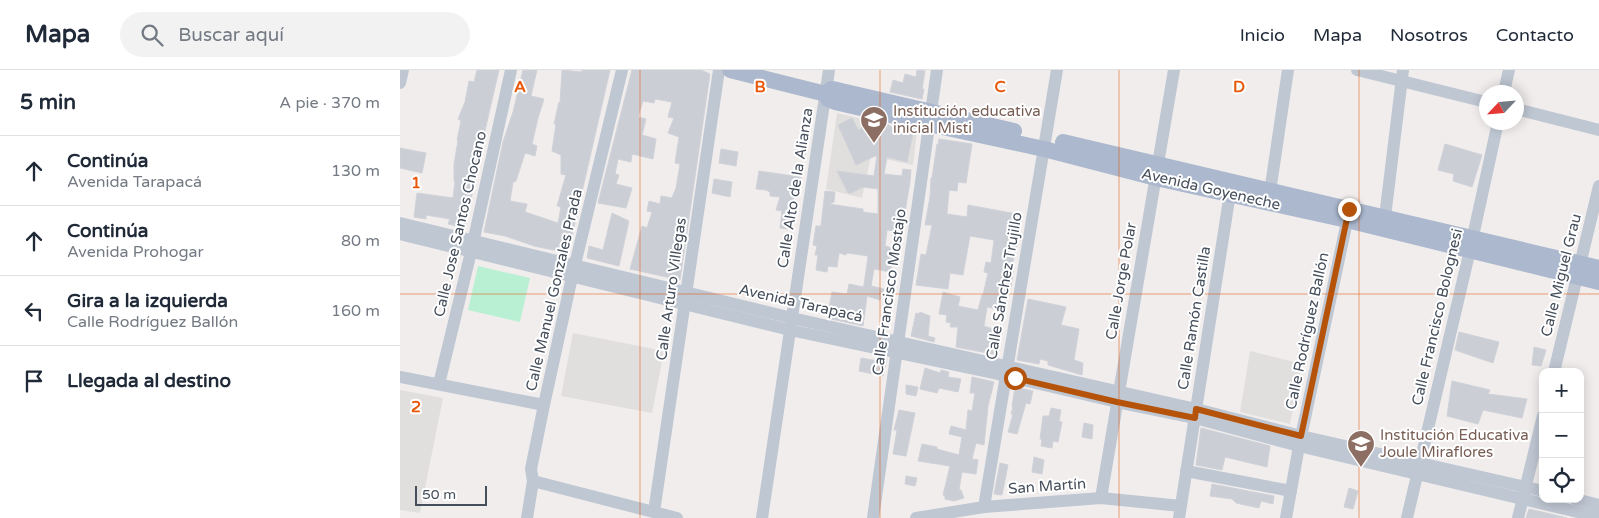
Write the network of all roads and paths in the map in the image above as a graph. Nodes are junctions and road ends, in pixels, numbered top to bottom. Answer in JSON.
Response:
{"nodes":[{"id":1,"x":403,"y":70,"type":"edge"},
{"id":2,"x":511,"y":70,"type":"edge"},
{"id":3,"x":622,"y":70,"type":"edge"},
{"id":4,"x":719,"y":70,"type":"edge"},
{"id":5,"x":730,"y":70,"type":"edge"},
{"id":6,"x":829,"y":70,"type":"edge"},
{"id":7,"x":938,"y":70,"type":"edge"},
{"id":8,"x":1057,"y":70,"type":"edge"},
{"id":9,"x":1174,"y":70,"type":"edge"},
{"id":10,"x":1288,"y":70,"type":"edge"},
{"id":11,"x":1357,"y":70,"type":"edge"},
{"id":12,"x":1509,"y":70,"type":"edge"},
{"id":13,"x":1403,"y":76,"type":"edge"},
{"id":14,"x":400,"y":83,"type":"edge"},
{"id":15,"x":1506,"y":85,"type":"edge"},
{"id":16,"x":826,"y":94,"type":"junction"},
{"id":17,"x":1479,"y":100,"type":"edge"},
{"id":18,"x":1524,"y":111,"type":"edge"},
{"id":19,"x":930,"y":118,"type":"junction"},
{"id":20,"x":1496,"y":130,"type":"edge"},
{"id":21,"x":1599,"y":130,"type":"edge"},
{"id":22,"x":1045,"y":144,"type":"junction"},
{"id":23,"x":1157,"y":171,"type":"junction"},
{"id":24,"x":1599,"y":186,"type":"edge"},
{"id":25,"x":1231,"y":189,"type":"junction"},
{"id":26,"x":1270,"y":196,"type":"junction"},
{"id":27,"x":1348,"y":215,"type":"junction"},
{"id":28,"x":1385,"y":217,"type":"junction"},
{"id":29,"x":400,"y":223,"type":"edge"},
{"id":30,"x":400,"y":234,"type":"edge"},
{"id":31,"x":1471,"y":244,"type":"junction"},
{"id":32,"x":472,"y":246,"type":"junction"},
{"id":33,"x":1599,"y":268,"type":"edge"},
{"id":34,"x":574,"y":271,"type":"junction"},
{"id":35,"x":1579,"y":271,"type":"junction"},
{"id":36,"x":1599,"y":282,"type":"edge"},
{"id":37,"x":686,"y":298,"type":"junction"},
{"id":38,"x":791,"y":324,"type":"junction"},
{"id":39,"x":898,"y":347,"type":"junction"},
{"id":40,"x":1555,"y":368,"type":"edge"},
{"id":41,"x":1006,"y":371,"type":"junction"},
{"id":42,"x":400,"y":377,"type":"edge"},
{"id":43,"x":439,"y":384,"type":"junction"},
{"id":44,"x":1118,"y":397,"type":"junction"},
{"id":45,"x":544,"y":405,"type":"junction"},
{"id":46,"x":1195,"y":413,"type":"junction"},
{"id":47,"x":1539,"y":432,"type":"edge"},
{"id":48,"x":1300,"y":441,"type":"junction"},
{"id":49,"x":1418,"y":469,"type":"junction"},
{"id":50,"x":1186,"y":471,"type":"junction"},
{"id":51,"x":533,"y":481,"type":"junction"},
{"id":52,"x":1290,"y":491,"type":"junction"},
{"id":53,"x":1539,"y":492,"type":"edge"},
{"id":54,"x":1524,"y":493,"type":"junction"},
{"id":55,"x":1101,"y":498,"type":"junction"},
{"id":56,"x":1584,"y":501,"type":"edge"},
{"id":57,"x":1599,"y":505,"type":"edge"},
{"id":58,"x":984,"y":507,"type":"junction"},
{"id":59,"x":654,"y":512,"type":"junction"},
{"id":60,"x":1180,"y":512,"type":"edge"},
{"id":61,"x":528,"y":518,"type":"edge"},
{"id":62,"x":677,"y":518,"type":"edge"},
{"id":63,"x":762,"y":518,"type":"edge"},
{"id":64,"x":873,"y":518,"type":"edge"},
{"id":65,"x":916,"y":518,"type":"edge"},
{"id":66,"x":1286,"y":518,"type":"edge"},
{"id":67,"x":1407,"y":518,"type":"edge"},
{"id":68,"x":1518,"y":518,"type":"edge"},
{"id":69,"x":1599,"y":518,"type":"edge"}],
"edges":[{"from":1,"to":14,"type":"street"},
{"from":2,"to":32,"type":"street","name":"Calle Jose Santos Chocano"},
{"from":3,"to":34,"type":"street","name":"Calle Manuel Gonzales Prada"},
{"from":4,"to":37,"type":"street","name":"Calle Arturo Villegas"},
{"from":5,"to":16,"type":"main road","name":"Avenida Goyeneche"},
{"from":6,"to":16,"type":"street","name":"Calle Alto de la Alianza"},
{"from":7,"to":19,"type":"street","name":"Calle Francisco Mostajo"},
{"from":8,"to":22,"type":"street","name":"Calle Sánchez Trujillo"},
{"from":9,"to":23,"type":"street","name":"Calle Jorge Polar"},
{"from":10,"to":26,"type":"street"},
{"from":11,"to":13,"type":"street"},
{"from":12,"to":15,"type":"street"},
{"from":13,"to":17,"type":"street"},
{"from":13,"to":28,"type":"street"},
{"from":16,"to":19,"type":"main road","name":"Avenida Goyeneche"},
{"from":16,"to":38,"type":"street","name":"Calle Alto de la Alianza"},
{"from":18,"to":21,"type":"street"},
{"from":19,"to":22,"type":"main road","name":"Avenida Goyeneche"},
{"from":19,"to":39,"type":"street","name":"Calle Francisco Mostajo"},
{"from":20,"to":31,"type":"street","name":"Calle Francisco Bolognesi"},
{"from":22,"to":23,"type":"main road","name":"Avenida Goyeneche"},
{"from":22,"to":41,"type":"street","name":"Calle Sánchez Trujillo"},
{"from":23,"to":25,"type":"main road","name":"Avenida Goyeneche"},
{"from":23,"to":44,"type":"street","name":"Calle Jorge Polar"},
{"from":24,"to":35,"type":"street","name":"Calle Miguel Grau"},
{"from":25,"to":26,"type":"main road","name":"Avenida Goyeneche"},
{"from":25,"to":46,"type":"street","name":"Calle Ramón Castilla"},
{"from":26,"to":27,"type":"main road","name":"Avenida Goyeneche"},
{"from":27,"to":28,"type":"main road","name":"Avenida Goyeneche"},
{"from":27,"to":31,"type":"main road","name":"Avenida Goyeneche"},
{"from":27,"to":48,"type":"street","name":"Calle Rodríguez Ballón"},
{"from":28,"to":31,"type":"main road","name":"Avenida Goyeneche"},
{"from":29,"to":32,"type":"street","name":"Avenida Tarapacá"},
{"from":30,"to":32,"type":"street","name":"Avenida Tarapacá"},
{"from":31,"to":35,"type":"main road","name":"Avenida Goyeneche"},
{"from":31,"to":49,"type":"street","name":"Calle Francisco Bolognesi"},
{"from":32,"to":34,"type":"street","name":"Avenida Tarapacá"},
{"from":32,"to":43,"type":"street","name":"Calle Jose Santos Chocano"},
{"from":33,"to":35,"type":"main road","name":"Avenida Goyeneche"},
{"from":34,"to":37,"type":"street","name":"Avenida Tarapacá"},
{"from":34,"to":45,"type":"street","name":"Calle Manuel Gonzales Prada"},
{"from":35,"to":36,"type":"main road","name":"Avenida Goyeneche"},
{"from":35,"to":40,"type":"street","name":"Calle Miguel Grau"},
{"from":37,"to":38,"type":"street","name":"Avenida Tarapacá"},
{"from":37,"to":59,"type":"street","name":"Calle Arturo Villegas"},
{"from":38,"to":39,"type":"street","name":"Avenida Tarapacá"},
{"from":38,"to":63,"type":"street","name":"Calle Alto de la Alianza"},
{"from":39,"to":41,"type":"street","name":"Avenida Tarapacá"},
{"from":39,"to":64,"type":"street","name":"Calle Francisco Mostajo"},
{"from":41,"to":44,"type":"street","name":"Avenida Tarapacá"},
{"from":41,"to":58,"type":"street","name":"Calle Sánchez Trujillo"},
{"from":42,"to":43,"type":"street"},
{"from":43,"to":45,"type":"street"},
{"from":44,"to":46,"type":"street","name":"Avenida Tarapacá"},
{"from":44,"to":55,"type":"street","name":"Calle Jorge Polar"},
{"from":45,"to":51,"type":"street","name":"Calle Manuel Gonzales Prada"},
{"from":46,"to":48,"type":"street","name":"Avenida Tarapacá"},
{"from":46,"to":50,"type":"street","name":"Calle Ramón Castilla"},
{"from":47,"to":54,"type":"street"},
{"from":48,"to":49,"type":"street","name":"Avenida Tarapacá"},
{"from":48,"to":52,"type":"street","name":"Calle Rodríguez Ballón"},
{"from":49,"to":54,"type":"street","name":"Avenida Tarapacá"},
{"from":49,"to":67,"type":"street","name":"Calle Francisco Bolognesi"},
{"from":50,"to":52,"type":"street"},
{"from":50,"to":60,"type":"street","name":"Calle Ramón Castilla"},
{"from":51,"to":59,"type":"street"},
{"from":51,"to":61,"type":"street","name":"Calle Manuel Gonzales Prada"},
{"from":52,"to":66,"type":"street","name":"Calle Rodríguez Ballón"},
{"from":53,"to":54,"type":"street"},
{"from":54,"to":68,"type":"street"},
{"from":54,"to":69,"type":"street"},
{"from":55,"to":58,"type":"street","name":"San Martín"},
{"from":55,"to":60,"type":"street","name":"San Martín"},
{"from":56,"to":57,"type":"street"},
{"from":58,"to":65,"type":"street","name":"San Martín"},
{"from":59,"to":62,"type":"street"}]}
